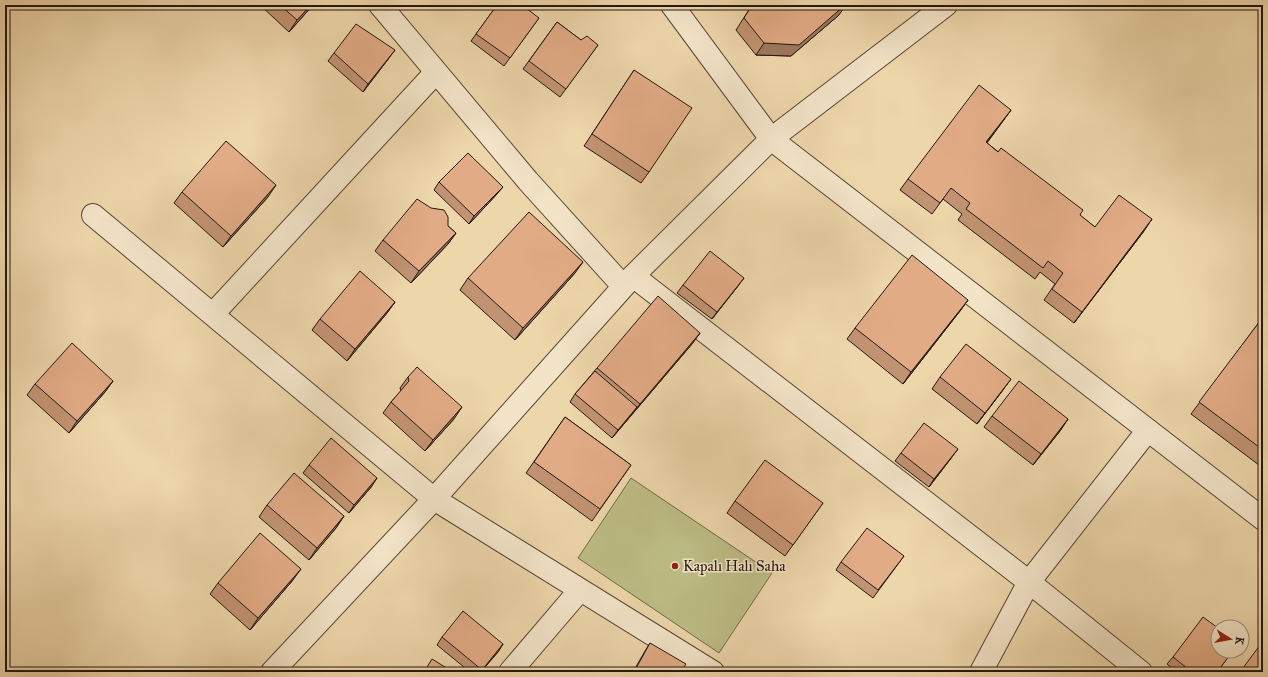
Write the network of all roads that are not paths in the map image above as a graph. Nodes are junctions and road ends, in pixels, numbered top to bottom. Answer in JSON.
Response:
{"nodes":[{"id":1,"x":380,"y":5,"type":"edge"},
{"id":2,"x":672,"y":5,"type":"edge"},
{"id":3,"x":946,"y":5,"type":"edge"},
{"id":4,"x":436,"y":72,"type":"junction"},
{"id":5,"x":771,"y":139,"type":"junction"},
{"id":6,"x":94,"y":215,"type":"dead end"},
{"id":7,"x":628,"y":281,"type":"junction"},
{"id":8,"x":213,"y":314,"type":"junction"},
{"id":9,"x":1148,"y":430,"type":"junction"},
{"id":10,"x":434,"y":499,"type":"junction"},
{"id":11,"x":1263,"y":519,"type":"edge"},
{"id":12,"x":1029,"y":582,"type":"junction"},
{"id":13,"x":580,"y":590,"type":"junction"},
{"id":14,"x":272,"y":672,"type":"edge"},
{"id":15,"x":510,"y":672,"type":"edge"},
{"id":16,"x":713,"y":672,"type":"edge"},
{"id":17,"x":981,"y":672,"type":"edge"},
{"id":18,"x":1141,"y":672,"type":"edge"}],
"edges":[{"from":1,"to":4,"type":"street"},
{"from":2,"to":5,"type":"street"},
{"from":3,"to":5,"type":"street"},
{"from":4,"to":7,"type":"street"},
{"from":4,"to":8,"type":"street"},
{"from":5,"to":7,"type":"street"},
{"from":5,"to":9,"type":"street"},
{"from":6,"to":8,"type":"street"},
{"from":7,"to":10,"type":"street"},
{"from":7,"to":12,"type":"street"},
{"from":8,"to":10,"type":"street"},
{"from":9,"to":11,"type":"street"},
{"from":9,"to":12,"type":"street"},
{"from":10,"to":13,"type":"street"},
{"from":10,"to":14,"type":"street"},
{"from":12,"to":17,"type":"street"},
{"from":12,"to":18,"type":"street"},
{"from":13,"to":15,"type":"street"},
{"from":13,"to":16,"type":"street"}]}
